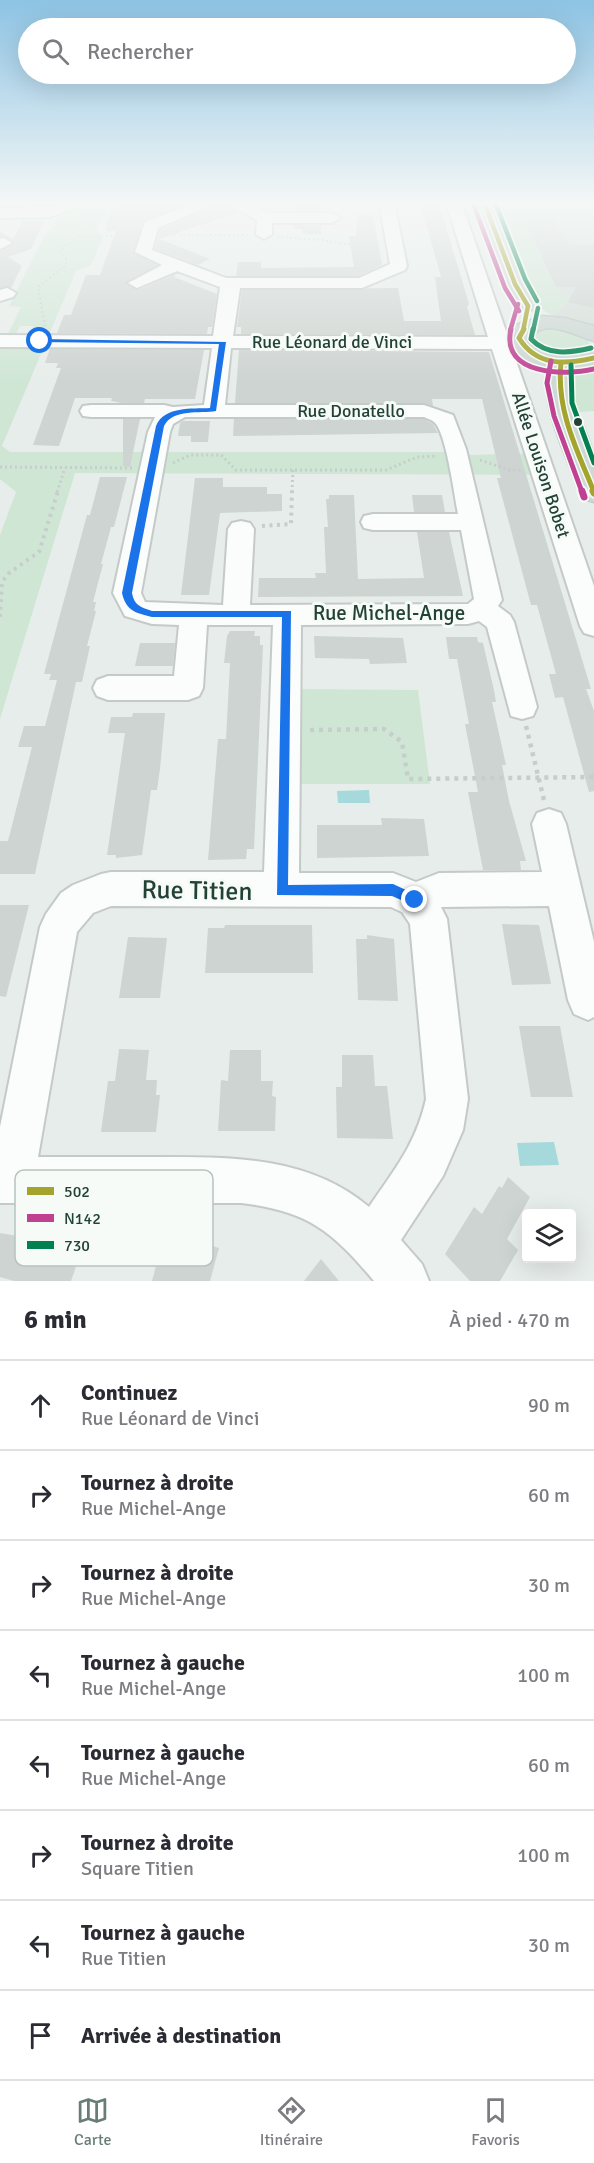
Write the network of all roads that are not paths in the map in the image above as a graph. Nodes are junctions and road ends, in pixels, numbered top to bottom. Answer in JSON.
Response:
{"nodes":[{"id":1,"x":164,"y":262,"type":"edge"},
{"id":2,"x":397,"y":262,"type":"edge"},
{"id":3,"x":480,"y":262,"type":"edge"},
{"id":4,"x":507,"y":262,"type":"edge"},
{"id":5,"x":173,"y":266,"type":"junction"},
{"id":6,"x":236,"y":283,"type":"junction"},
{"id":7,"x":137,"y":284,"type":"dead end"},
{"id":8,"x":528,"y":306,"type":"junction"},
{"id":9,"x":566,"y":323,"type":"junction"},
{"id":10,"x":594,"y":334,"type":"edge"},
{"id":11,"x":515,"y":338,"type":"junction"},
{"id":12,"x":0,"y":341,"type":"edge"},
{"id":13,"x":223,"y":342,"type":"junction"},
{"id":14,"x":594,"y":358,"type":"edge"},
{"id":15,"x":561,"y":363,"type":"junction"},
{"id":16,"x":214,"y":410,"type":"junction"},
{"id":17,"x":91,"y":411,"type":"dead end"},
{"id":18,"x":170,"y":414,"type":"junction"},
{"id":19,"x":460,"y":459,"type":"joint"},
{"id":20,"x":594,"y":493,"type":"edge"},
{"id":21,"x":373,"y":522,"type":"dead end"},
{"id":22,"x":471,"y":522,"type":"junction"},
{"id":23,"x":241,"y":530,"type":"road end"},
{"id":24,"x":482,"y":609,"type":"junction"},
{"id":25,"x":236,"y":614,"type":"junction"},
{"id":26,"x":287,"y":614,"type":"junction"},
{"id":27,"x":194,"y":615,"type":"junction"},
{"id":28,"x":594,"y":626,"type":"edge"},
{"id":29,"x":108,"y":688,"type":"dead end"},
{"id":30,"x":522,"y":707,"type":"road end"},
{"id":31,"x":549,"y":824,"type":"road end"},
{"id":32,"x":564,"y":889,"type":"junction"},
{"id":33,"x":281,"y":891,"type":"junction"},
{"id":34,"x":415,"y":900,"type":"junction"},
{"id":35,"x":588,"y":1000,"type":"dead end"},
{"id":36,"x":6,"y":1180,"type":"edge"},
{"id":37,"x":213,"y":1180,"type":"edge"},
{"id":38,"x":371,"y":1245,"type":"junction"},
{"id":39,"x":405,"y":1281,"type":"edge"}],
"edges":[{"from":1,"to":5,"type":"street"},
{"from":2,"to":6,"type":"street"},
{"from":3,"to":11,"type":"street","name":"Allée Louison Bobet"},
{"from":4,"to":8,"type":"main road"},
{"from":5,"to":6,"type":"street"},
{"from":5,"to":7,"type":"street"},
{"from":6,"to":13,"type":"street"},
{"from":8,"to":9,"type":"main road"},
{"from":8,"to":11,"type":"main road"},
{"from":9,"to":10,"type":"main road"},
{"from":9,"to":11,"type":"main road"},
{"from":11,"to":13,"type":"street","name":"Rue Léonard de Vinci"},
{"from":11,"to":15,"type":"main road"},
{"from":11,"to":28,"type":"street","name":"Allée Louison Bobet"},
{"from":12,"to":13,"type":"street","name":"Rue Léonard de Vinci"},
{"from":13,"to":16,"type":"street"},
{"from":14,"to":15,"type":"main road"},
{"from":15,"to":20,"type":"main road"},
{"from":16,"to":18,"type":"street"},
{"from":16,"to":19,"type":"street","name":"Rue Donatello"},
{"from":17,"to":18,"type":"street"},
{"from":18,"to":27,"type":"street","name":"Rue Michel-Ange"},
{"from":19,"to":22,"type":"street","name":"Rue Michel-Ange"},
{"from":21,"to":22,"type":"street"},
{"from":22,"to":24,"type":"street","name":"Rue Michel-Ange"},
{"from":23,"to":25,"type":"street"},
{"from":24,"to":26,"type":"street","name":"Rue Michel-Ange"},
{"from":24,"to":30,"type":"street"},
{"from":25,"to":26,"type":"street","name":"Rue Michel-Ange"},
{"from":25,"to":27,"type":"street","name":"Rue Michel-Ange"},
{"from":26,"to":33,"type":"street"},
{"from":27,"to":29,"type":"street"},
{"from":31,"to":32,"type":"street"},
{"from":32,"to":34,"type":"street"},
{"from":32,"to":35,"type":"street"},
{"from":33,"to":34,"type":"street","name":"Rue Titien"},
{"from":33,"to":36,"type":"street","name":"Rue Titien"},
{"from":34,"to":38,"type":"street"},
{"from":37,"to":38,"type":"street"},
{"from":38,"to":39,"type":"street"}]}
